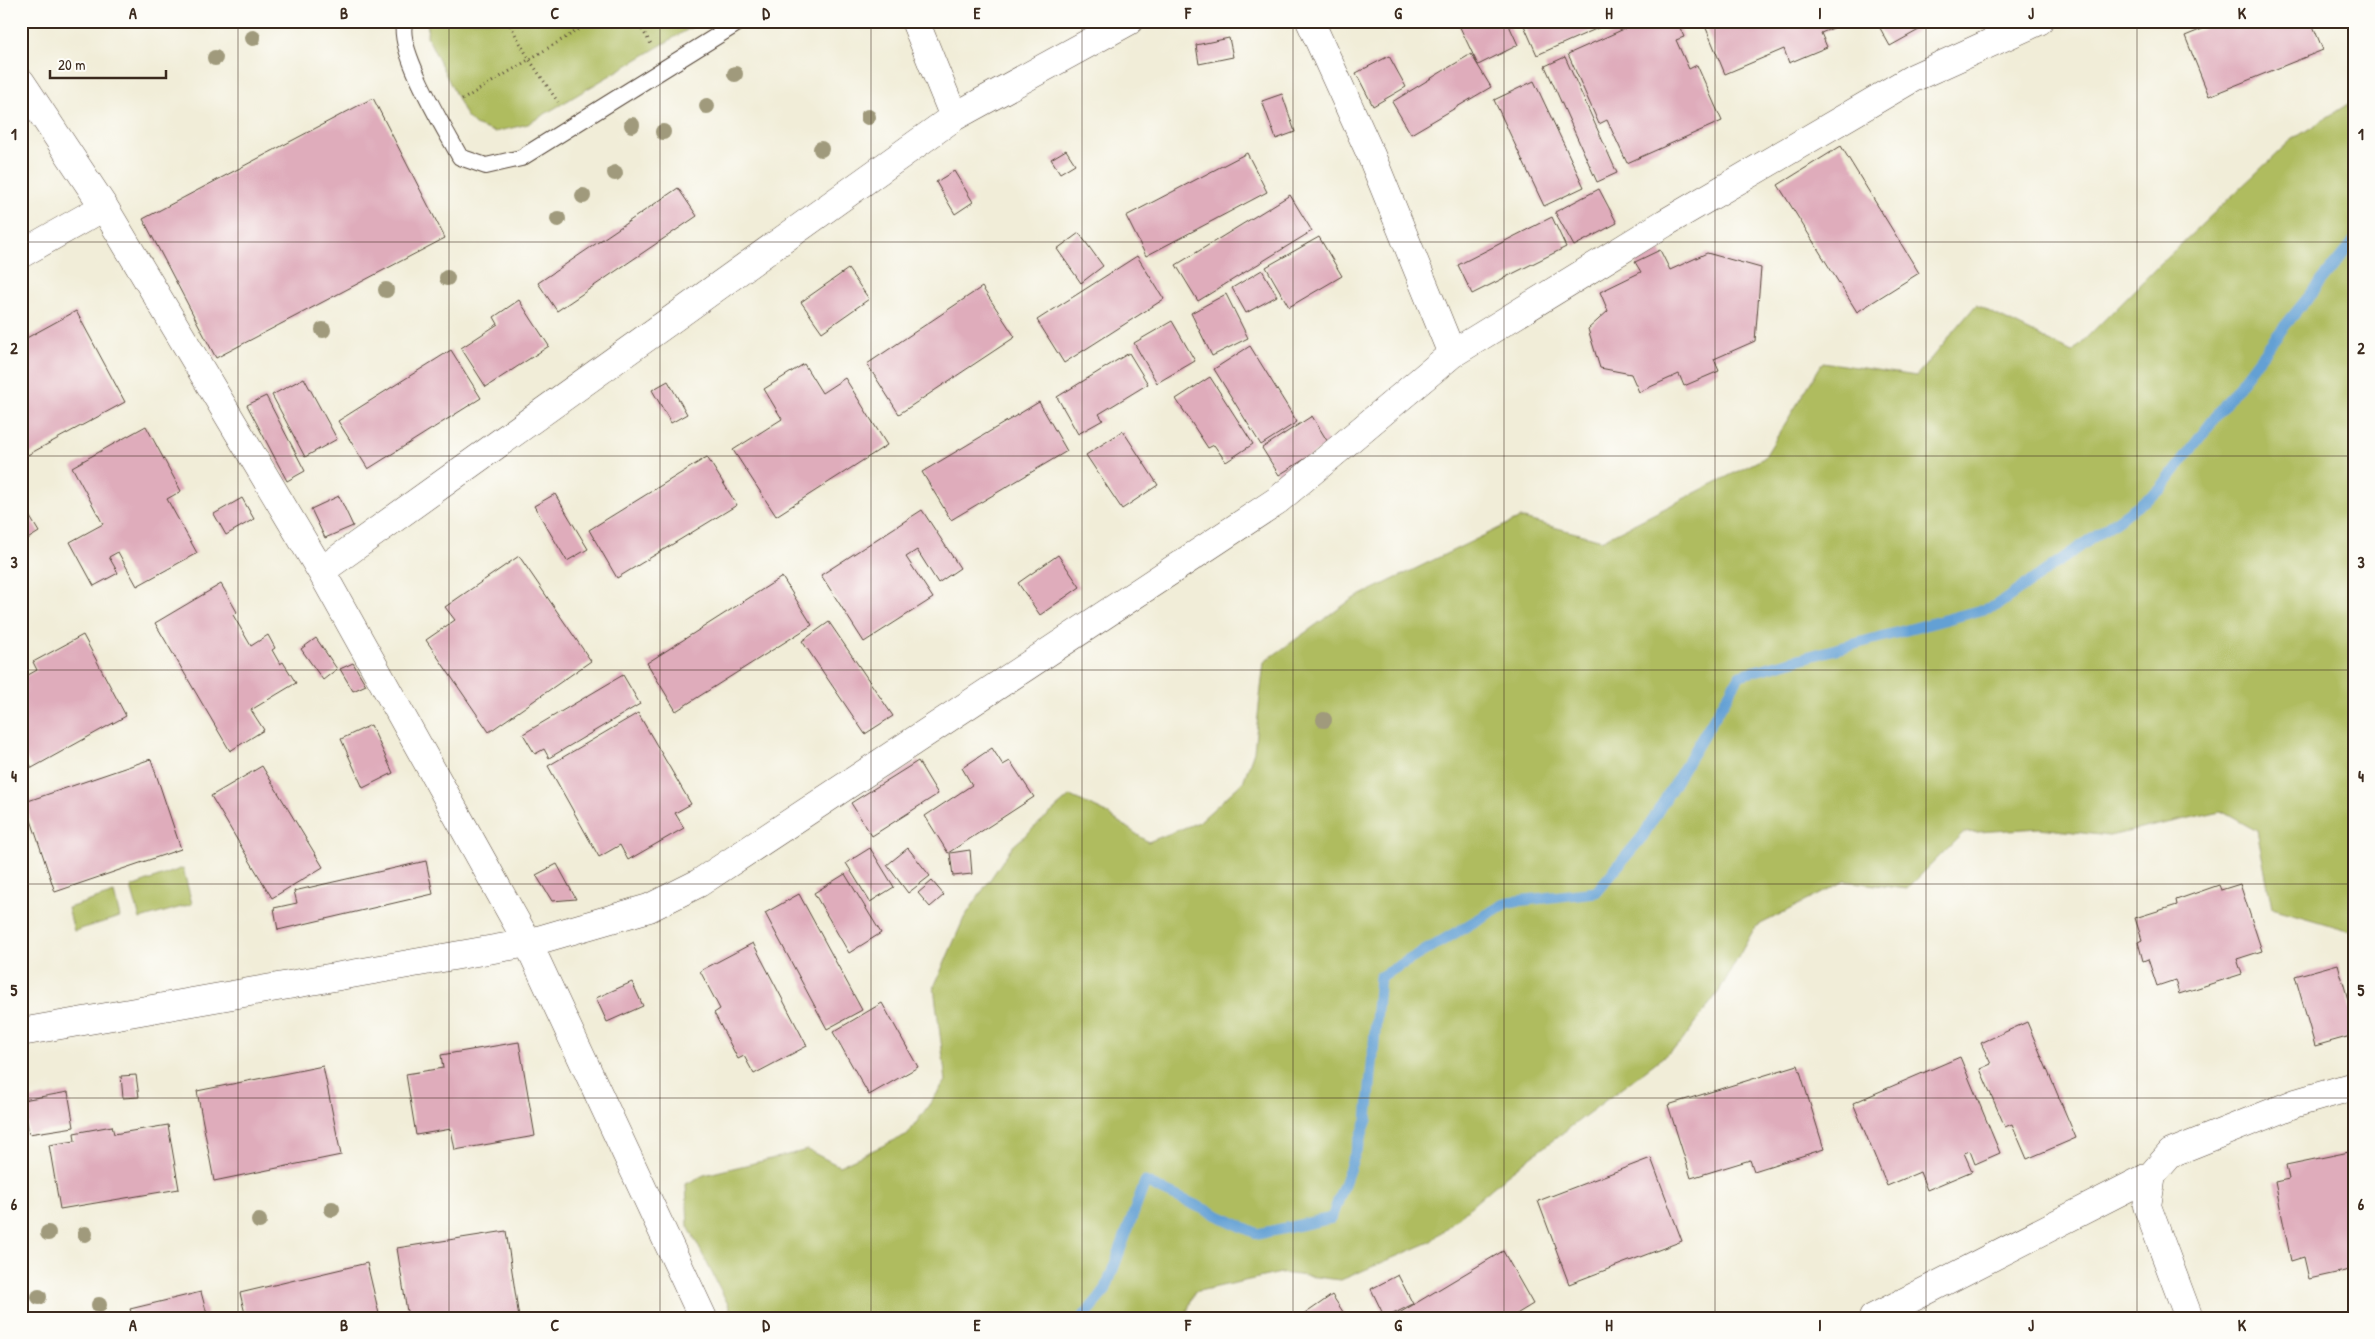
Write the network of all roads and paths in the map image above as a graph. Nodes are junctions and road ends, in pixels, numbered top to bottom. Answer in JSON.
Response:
{"nodes":[{"id":1,"x":404,"y":21,"type":"edge"},
{"id":2,"x":508,"y":21,"type":"edge"},
{"id":3,"x":593,"y":21,"type":"edge"},
{"id":4,"x":740,"y":21,"type":"edge"},
{"id":5,"x":915,"y":21,"type":"edge"},
{"id":6,"x":1129,"y":21,"type":"edge"},
{"id":7,"x":1310,"y":21,"type":"edge"},
{"id":8,"x":2039,"y":21,"type":"edge"},
{"id":9,"x":529,"y":59,"type":"junction"},
{"id":10,"x":21,"y":82,"type":"edge"},
{"id":11,"x":438,"y":114,"type":"junction"},
{"id":12,"x":954,"y":118,"type":"junction"},
{"id":13,"x":574,"y":125,"type":"junction"},
{"id":14,"x":104,"y":207,"type":"junction"},
{"id":15,"x":21,"y":254,"type":"edge"},
{"id":16,"x":1452,"y":354,"type":"junction"},
{"id":17,"x":322,"y":570,"type":"junction"},
{"id":18,"x":528,"y":943,"type":"junction"},
{"id":19,"x":21,"y":1032,"type":"edge"},
{"id":20,"x":2354,"y":1086,"type":"edge"},
{"id":21,"x":2152,"y":1175,"type":"junction"},
{"id":22,"x":703,"y":1318,"type":"edge"},
{"id":23,"x":1873,"y":1318,"type":"edge"},
{"id":24,"x":2189,"y":1318,"type":"edge"}],
"edges":[{"from":1,"to":11,"type":"lane"},
{"from":2,"to":9,"type":"path"},
{"from":3,"to":9,"type":"path"},
{"from":4,"to":13,"type":"lane"},
{"from":5,"to":12,"type":"street"},
{"from":6,"to":12,"type":"street"},
{"from":7,"to":16,"type":"street"},
{"from":8,"to":16,"type":"street"},
{"from":9,"to":11,"type":"path"},
{"from":9,"to":13,"type":"path"},
{"from":10,"to":14,"type":"street"},
{"from":11,"to":13,"type":"lane"},
{"from":12,"to":17,"type":"street"},
{"from":14,"to":15,"type":"street"},
{"from":14,"to":17,"type":"street"},
{"from":16,"to":18,"type":"street"},
{"from":17,"to":18,"type":"street"},
{"from":18,"to":19,"type":"street"},
{"from":18,"to":22,"type":"street"},
{"from":20,"to":21,"type":"street"},
{"from":21,"to":23,"type":"street"},
{"from":21,"to":24,"type":"street"}]}
